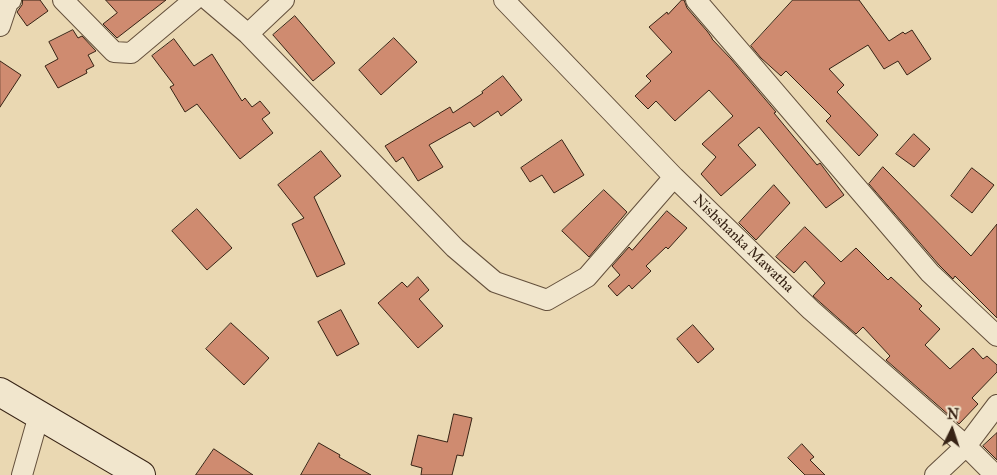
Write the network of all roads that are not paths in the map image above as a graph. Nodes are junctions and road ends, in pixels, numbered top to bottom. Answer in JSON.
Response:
{"nodes":[{"id":1,"x":11,"y":0,"type":"edge"},
{"id":2,"x":63,"y":0,"type":"edge"},
{"id":3,"x":194,"y":0,"type":"edge"},
{"id":4,"x":208,"y":0,"type":"edge"},
{"id":5,"x":284,"y":0,"type":"edge"},
{"id":6,"x":504,"y":0,"type":"edge"},
{"id":7,"x":696,"y":0,"type":"edge"},
{"id":8,"x":0,"y":26,"type":"edge"},
{"id":9,"x":248,"y":34,"type":"junction"},
{"id":10,"x":674,"y":177,"type":"junction"},
{"id":11,"x":997,"y":336,"type":"edge"},
{"id":12,"x":0,"y":392,"type":"edge"},
{"id":13,"x":997,"y":406,"type":"edge"},
{"id":14,"x":38,"y":415,"type":"junction"},
{"id":15,"x":966,"y":446,"type":"junction"},
{"id":16,"x":22,"y":475,"type":"edge"},
{"id":17,"x":140,"y":475,"type":"edge"},
{"id":18,"x":935,"y":475,"type":"edge"},
{"id":19,"x":994,"y":475,"type":"edge"}],
"edges":[{"from":1,"to":8,"type":"street"},
{"from":2,"to":3,"type":"street"},
{"from":4,"to":9,"type":"street"},
{"from":5,"to":9,"type":"street"},
{"from":6,"to":10,"type":"street","name":"Nishshanka Mawatha"},
{"from":7,"to":11,"type":"street"},
{"from":9,"to":10,"type":"street"},
{"from":10,"to":15,"type":"street","name":"Nishshanka Mawatha"},
{"from":12,"to":14,"type":"street"},
{"from":13,"to":15,"type":"street"},
{"from":14,"to":16,"type":"street"},
{"from":14,"to":17,"type":"street"},
{"from":15,"to":18,"type":"street"},
{"from":15,"to":19,"type":"street","name":"Nishshanka Mawatha"}]}
